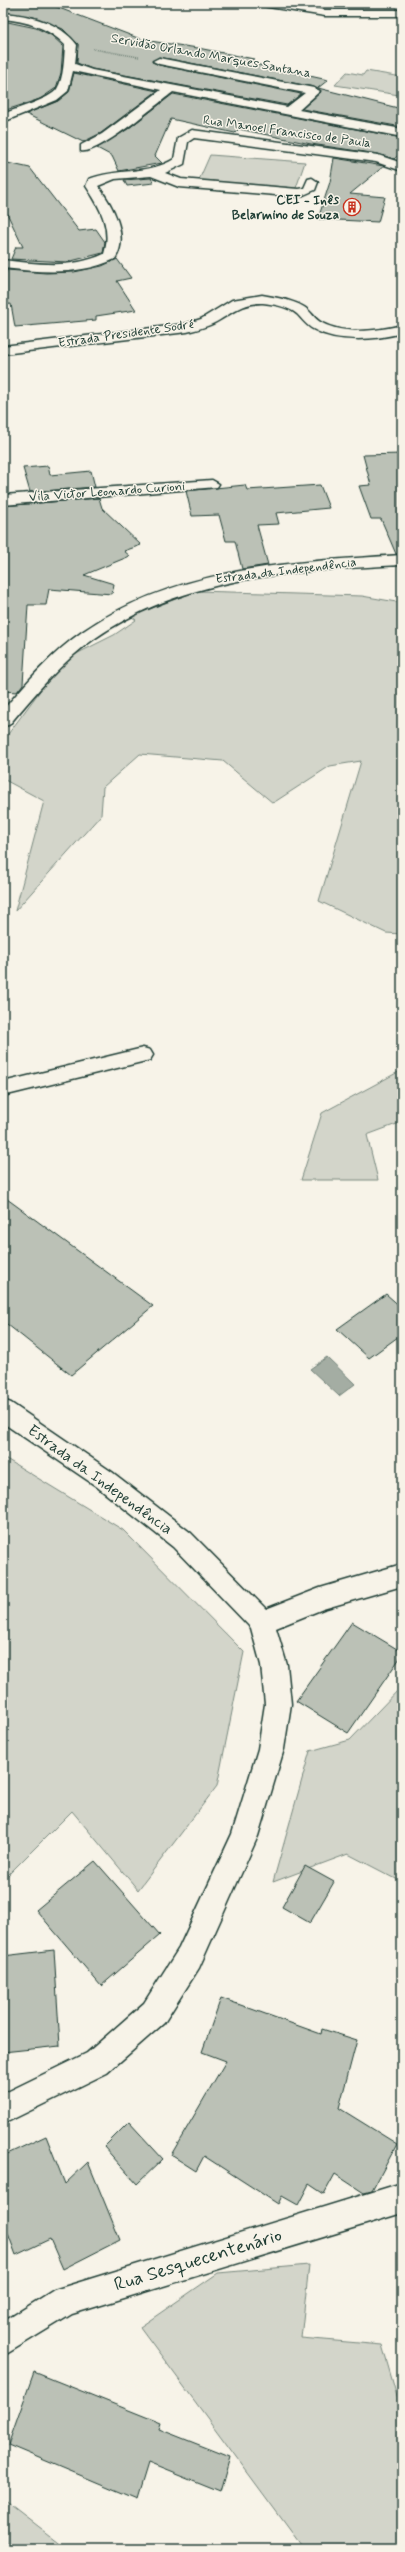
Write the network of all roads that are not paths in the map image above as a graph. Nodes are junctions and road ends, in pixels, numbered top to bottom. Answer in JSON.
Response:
{"nodes":[{"id":1,"x":262,"y":3,"type":"edge"},
{"id":2,"x":402,"y":13,"type":"edge"},
{"id":3,"x":3,"y":16,"type":"edge"},
{"id":4,"x":159,"y":61,"type":"road end"},
{"id":5,"x":69,"y":66,"type":"junction"},
{"id":6,"x":326,"y":82,"type":"dead end"},
{"id":7,"x":170,"y":89,"type":"junction"},
{"id":8,"x":314,"y":91,"type":"junction"},
{"id":9,"x":290,"y":111,"type":"junction"},
{"id":10,"x":3,"y":118,"type":"edge"},
{"id":11,"x":402,"y":133,"type":"edge"},
{"id":12,"x":85,"y":148,"type":"dead end"},
{"id":13,"x":402,"y":167,"type":"edge"},
{"id":14,"x":152,"y":172,"type":"junction"},
{"id":15,"x":312,"y":182,"type":"dead end"},
{"id":16,"x":3,"y":264,"type":"edge"},
{"id":17,"x":402,"y":329,"type":"edge"},
{"id":18,"x":3,"y":350,"type":"edge"},
{"id":19,"x":212,"y":484,"type":"dead end"},
{"id":20,"x":3,"y":500,"type":"edge"},
{"id":21,"x":402,"y":560,"type":"edge"},
{"id":22,"x":3,"y":721,"type":"edge"},
{"id":23,"x":143,"y":1055,"type":"dead end"},
{"id":24,"x":3,"y":1089,"type":"edge"},
{"id":25,"x":3,"y":1410,"type":"edge"},
{"id":26,"x":402,"y":1575,"type":"edge"},
{"id":27,"x":262,"y":1622,"type":"junction"},
{"id":28,"x":3,"y":2109,"type":"edge"},
{"id":29,"x":402,"y":2198,"type":"edge"},
{"id":30,"x":3,"y":2340,"type":"edge"}],
"edges":[{"from":1,"to":2,"type":"street"},
{"from":3,"to":5,"type":"street"},
{"from":4,"to":8,"type":"street","name":"Servidão Orlando Marques Santana"},
{"from":5,"to":7,"type":"street","name":"Rua Manoel Francisco de Paula"},
{"from":5,"to":10,"type":"street"},
{"from":6,"to":8,"type":"street"},
{"from":7,"to":9,"type":"street","name":"Rua Manoel Francisco de Paula"},
{"from":7,"to":12,"type":"street"},
{"from":8,"to":9,"type":"street","name":"Servidão Orlando Marques Santana"},
{"from":9,"to":11,"type":"street","name":"Rua Manoel Francisco de Paula"},
{"from":13,"to":14,"type":"street","name":"Rua Manoel Francisco de Paula"},
{"from":14,"to":15,"type":"street"},
{"from":14,"to":16,"type":"street","name":"Rua Manoel Francisco de Paula"},
{"from":17,"to":18,"type":"street","name":"Estrada Presidente Sodré"},
{"from":19,"to":20,"type":"street","name":"Vila Victor Leonardo Curioni"},
{"from":21,"to":22,"type":"street","name":"Estrada da Independência"},
{"from":23,"to":24,"type":"street"},
{"from":25,"to":27,"type":"street","name":"Estrada da Independência"},
{"from":26,"to":27,"type":"street"},
{"from":27,"to":28,"type":"street","name":"Estrada da Independência"},
{"from":29,"to":30,"type":"street","name":"Rua Sesquecentenário"}]}
